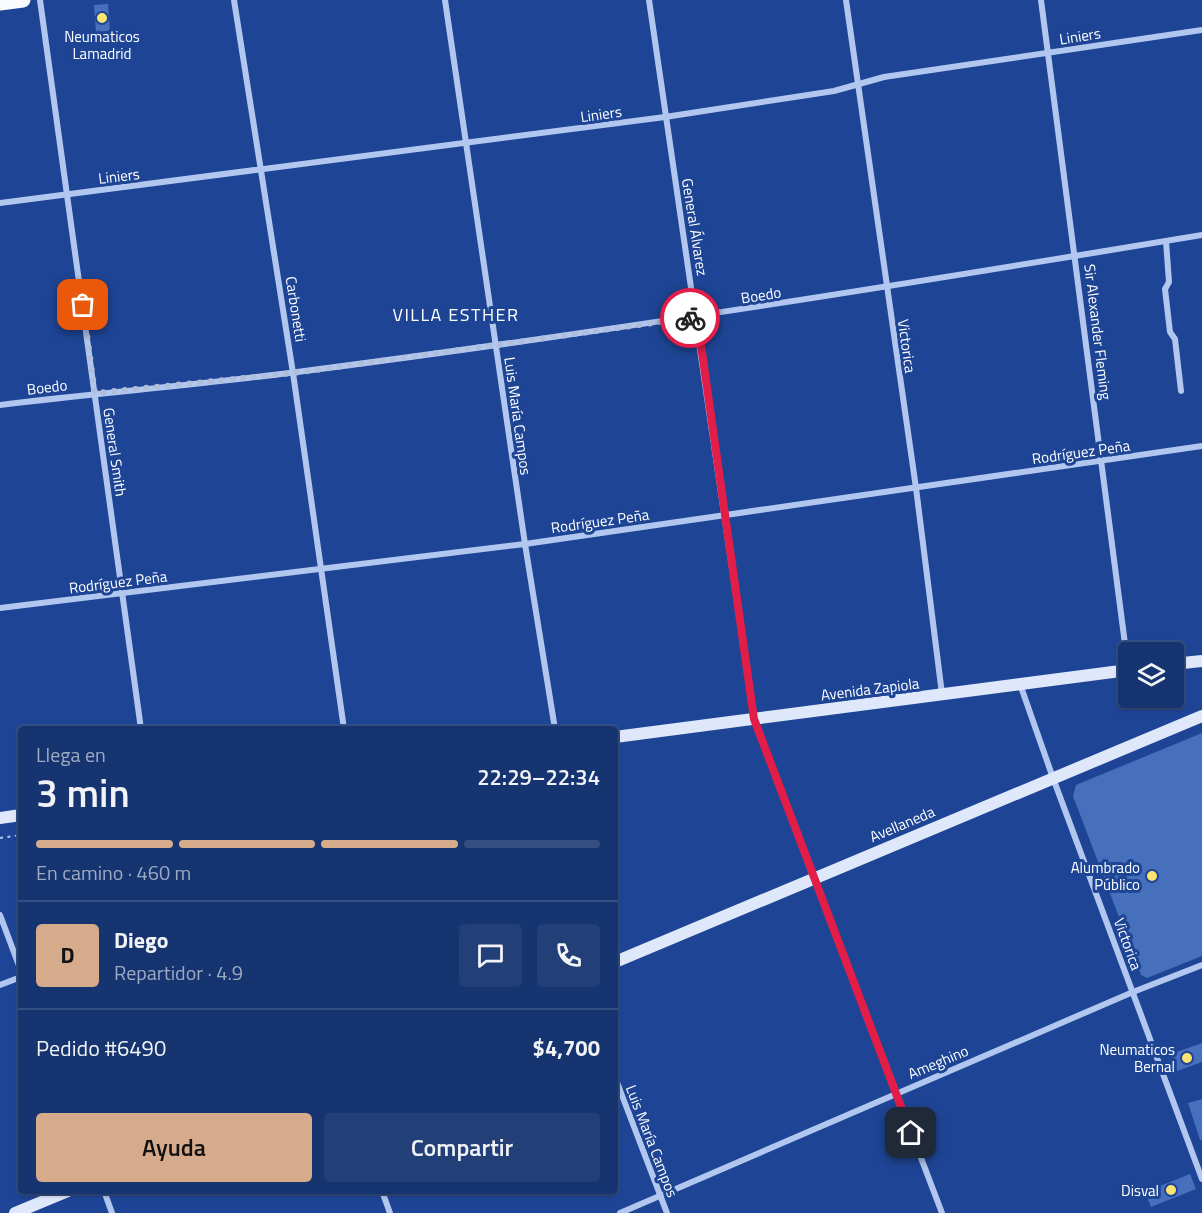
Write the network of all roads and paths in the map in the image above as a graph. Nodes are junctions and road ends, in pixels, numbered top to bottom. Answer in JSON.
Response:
{"nodes":[{"id":1,"x":23,"y":0,"type":"edge"},
{"id":2,"x":40,"y":0,"type":"edge"},
{"id":3,"x":234,"y":0,"type":"edge"},
{"id":4,"x":445,"y":0,"type":"edge"},
{"id":5,"x":649,"y":0,"type":"edge"},
{"id":6,"x":846,"y":0,"type":"edge"},
{"id":7,"x":1041,"y":0,"type":"edge"},
{"id":8,"x":0,"y":3,"type":"edge"},
{"id":9,"x":1202,"y":30,"type":"edge"},
{"id":10,"x":1048,"y":53,"type":"junction"},
{"id":11,"x":859,"y":84,"type":"junction"},
{"id":12,"x":665,"y":117,"type":"junction"},
{"id":13,"x":467,"y":144,"type":"junction"},
{"id":14,"x":262,"y":169,"type":"junction"},
{"id":15,"x":67,"y":194,"type":"junction"},
{"id":16,"x":0,"y":203,"type":"edge"},
{"id":17,"x":1202,"y":235,"type":"edge"},
{"id":18,"x":1166,"y":241,"type":"junction"},
{"id":19,"x":1076,"y":256,"type":"junction"},
{"id":20,"x":886,"y":287,"type":"junction"},
{"id":21,"x":697,"y":317,"type":"junction"},
{"id":22,"x":496,"y":346,"type":"junction"},
{"id":23,"x":294,"y":373,"type":"junction"},
{"id":24,"x":1182,"y":391,"type":"dead end"},
{"id":25,"x":95,"y":393,"type":"junction"},
{"id":26,"x":0,"y":405,"type":"edge"},
{"id":27,"x":1202,"y":446,"type":"edge"},
{"id":28,"x":1102,"y":462,"type":"junction"},
{"id":29,"x":916,"y":488,"type":"junction"},
{"id":30,"x":725,"y":516,"type":"junction"},
{"id":31,"x":525,"y":544,"type":"junction"},
{"id":32,"x":321,"y":569,"type":"junction"},
{"id":33,"x":123,"y":593,"type":"junction"},
{"id":34,"x":0,"y":608,"type":"edge"},
{"id":35,"x":1125,"y":642,"type":"edge"},
{"id":36,"x":1202,"y":661,"type":"edge"},
{"id":37,"x":1184,"y":663,"type":"edge"},
{"id":38,"x":1118,"y":669,"type":"edge"},
{"id":39,"x":1020,"y":684,"type":"junction"},
{"id":40,"x":942,"y":695,"type":"junction"},
{"id":41,"x":1202,"y":716,"type":"edge"},
{"id":42,"x":754,"y":719,"type":"junction"},
{"id":43,"x":141,"y":726,"type":"edge"},
{"id":44,"x":344,"y":726,"type":"edge"},
{"id":45,"x":555,"y":726,"type":"edge"},
{"id":46,"x":618,"y":737,"type":"edge"},
{"id":47,"x":1053,"y":777,"type":"junction"},
{"id":48,"x":18,"y":815,"type":"edge"},
{"id":49,"x":0,"y":818,"type":"edge"},
{"id":50,"x":18,"y":835,"type":"edge"},
{"id":51,"x":0,"y":838,"type":"edge"},
{"id":52,"x":814,"y":878,"type":"junction"},
{"id":53,"x":0,"y":915,"type":"edge"},
{"id":54,"x":618,"y":961,"type":"edge"},
{"id":55,"x":18,"y":963,"type":"edge"},
{"id":56,"x":1202,"y":965,"type":"edge"},
{"id":57,"x":18,"y":978,"type":"edge"},
{"id":58,"x":0,"y":985,"type":"edge"},
{"id":59,"x":1133,"y":992,"type":"junction"},
{"id":60,"x":618,"y":1085,"type":"edge"},
{"id":61,"x":896,"y":1093,"type":"junction"},
{"id":62,"x":1202,"y":1179,"type":"edge"},
{"id":63,"x":61,"y":1194,"type":"edge"},
{"id":64,"x":105,"y":1194,"type":"edge"},
{"id":65,"x":383,"y":1194,"type":"edge"},
{"id":66,"x":660,"y":1196,"type":"junction"},
{"id":67,"x":15,"y":1213,"type":"edge"},
{"id":68,"x":112,"y":1213,"type":"edge"},
{"id":69,"x":390,"y":1213,"type":"edge"},
{"id":70,"x":620,"y":1213,"type":"edge"},
{"id":71,"x":667,"y":1213,"type":"edge"},
{"id":72,"x":942,"y":1213,"type":"edge"}],
"edges":[{"from":1,"to":8,"type":"main road"},
{"from":2,"to":15,"type":"street","name":"General Smith"},
{"from":3,"to":14,"type":"street","name":"Carbonetti"},
{"from":4,"to":13,"type":"street","name":"Luis María Campos"},
{"from":5,"to":12,"type":"street","name":"General Álvarez"},
{"from":6,"to":11,"type":"street","name":"Victorica"},
{"from":7,"to":10,"type":"street","name":"Sir Alexander Fleming"},
{"from":9,"to":10,"type":"street","name":"Liniers"},
{"from":10,"to":11,"type":"street","name":"Liniers"},
{"from":10,"to":19,"type":"street","name":"Sir Alexander Fleming"},
{"from":11,"to":12,"type":"street","name":"Liniers"},
{"from":11,"to":20,"type":"street","name":"Victorica"},
{"from":12,"to":13,"type":"street","name":"Liniers"},
{"from":12,"to":21,"type":"street","name":"General Álvarez"},
{"from":13,"to":14,"type":"street","name":"Liniers"},
{"from":13,"to":22,"type":"street","name":"Luis María Campos"},
{"from":14,"to":15,"type":"street","name":"Liniers"},
{"from":14,"to":23,"type":"street","name":"Carbonetti"},
{"from":15,"to":16,"type":"street","name":"Liniers"},
{"from":15,"to":25,"type":"street","name":"General Smith"},
{"from":17,"to":18,"type":"street","name":"Boedo"},
{"from":18,"to":19,"type":"street","name":"Boedo"},
{"from":18,"to":24,"type":"street"},
{"from":19,"to":20,"type":"street","name":"Boedo"},
{"from":19,"to":28,"type":"street","name":"Sir Alexander Fleming"},
{"from":20,"to":21,"type":"street","name":"Boedo"},
{"from":20,"to":29,"type":"street","name":"Victorica"},
{"from":21,"to":22,"type":"street","name":"Boedo"},
{"from":21,"to":30,"type":"street","name":"General Álvarez"},
{"from":22,"to":23,"type":"street","name":"Boedo"},
{"from":22,"to":31,"type":"street","name":"Luis María Campos"},
{"from":23,"to":25,"type":"street","name":"Boedo"},
{"from":23,"to":32,"type":"street","name":"Carbonetti"},
{"from":25,"to":26,"type":"street","name":"Boedo"},
{"from":25,"to":33,"type":"street","name":"General Smith"},
{"from":27,"to":28,"type":"street","name":"Rodríguez Peña"},
{"from":28,"to":29,"type":"street","name":"Rodríguez Peña"},
{"from":28,"to":35,"type":"street","name":"Sir Alexander Fleming"},
{"from":29,"to":30,"type":"street","name":"Rodríguez Peña"},
{"from":29,"to":40,"type":"street","name":"Victorica"},
{"from":30,"to":31,"type":"street","name":"Rodríguez Peña"},
{"from":30,"to":42,"type":"street","name":"General Álvarez"},
{"from":31,"to":32,"type":"street","name":"Rodríguez Peña"},
{"from":31,"to":45,"type":"street","name":"Luis María Campos"},
{"from":32,"to":33,"type":"street","name":"Rodríguez Peña"},
{"from":32,"to":44,"type":"street","name":"Carbonetti"},
{"from":33,"to":34,"type":"street","name":"Rodríguez Peña"},
{"from":33,"to":43,"type":"street","name":"General Smith"},
{"from":36,"to":37,"type":"street"},
{"from":38,"to":39,"type":"street","name":"Avenida Zapiola"},
{"from":39,"to":40,"type":"street","name":"Avenida Zapiola"},
{"from":39,"to":47,"type":"street","name":"Victorica"},
{"from":40,"to":42,"type":"street","name":"Avenida Zapiola"},
{"from":41,"to":47,"type":"street","name":"Avellaneda"},
{"from":42,"to":46,"type":"street","name":"Avenida Zapiola"},
{"from":42,"to":52,"type":"street","name":"General Álvarez"},
{"from":47,"to":52,"type":"street","name":"Avellaneda"},
{"from":47,"to":59,"type":"street","name":"Victorica"},
{"from":48,"to":49,"type":"street"},
{"from":50,"to":51,"type":"path"},
{"from":52,"to":54,"type":"street","name":"Avellaneda"},
{"from":52,"to":61,"type":"street","name":"General Álvarez"},
{"from":53,"to":55,"type":"street"},
{"from":56,"to":59,"type":"street","name":"Ameghino"},
{"from":57,"to":58,"type":"street"},
{"from":59,"to":61,"type":"street","name":"Ameghino"},
{"from":59,"to":62,"type":"street","name":"Victorica"},
{"from":60,"to":66,"type":"street","name":"Luis María Campos"},
{"from":61,"to":66,"type":"street","name":"Ameghino"},
{"from":61,"to":72,"type":"street","name":"General Álvarez"},
{"from":63,"to":67,"type":"street"},
{"from":64,"to":68,"type":"street"},
{"from":65,"to":69,"type":"street"},
{"from":66,"to":70,"type":"street","name":"Ameghino"},
{"from":66,"to":71,"type":"street","name":"Luis María Campos"}]}
